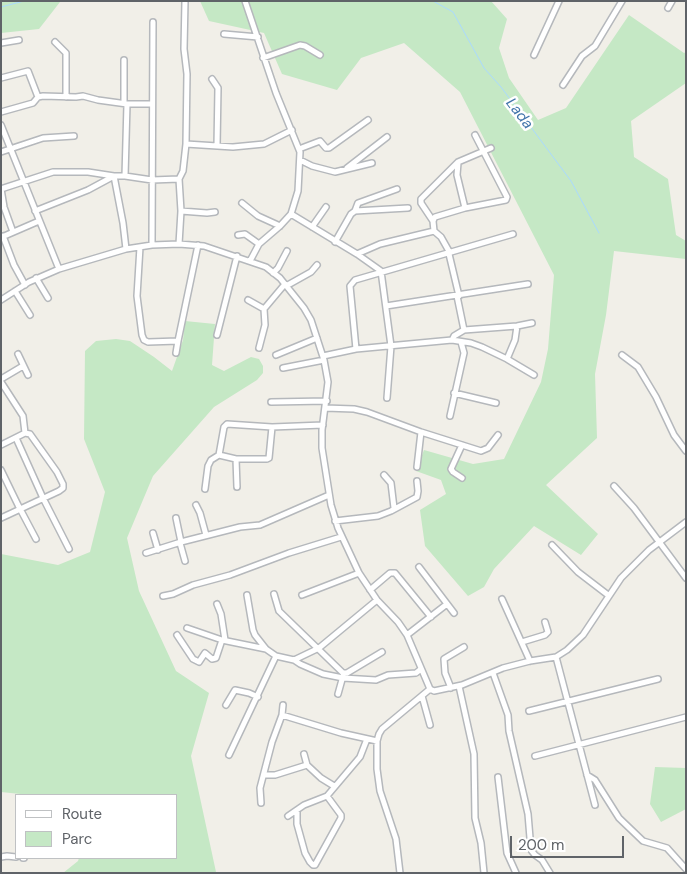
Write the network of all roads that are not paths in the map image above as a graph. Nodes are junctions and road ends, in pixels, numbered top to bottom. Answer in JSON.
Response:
{"nodes":[{"id":1,"x":185,"y":1,"type":"edge"},
{"id":2,"x":245,"y":1,"type":"edge"},
{"id":3,"x":559,"y":1,"type":"edge"},
{"id":4,"x":622,"y":1,"type":"edge"},
{"id":5,"x":672,"y":1,"type":"edge"},
{"id":6,"x":668,"y":8,"type":"dead end"},
{"id":7,"x":153,"y":22,"type":"dead end"},
{"id":8,"x":224,"y":34,"type":"dead end"},
{"id":9,"x":258,"y":37,"type":"junction"},
{"id":10,"x":18,"y":40,"type":"dead end"},
{"id":11,"x":55,"y":42,"type":"dead end"},
{"id":12,"x":1,"y":43,"type":"edge"},
{"id":13,"x":320,"y":55,"type":"dead end"},
{"id":14,"x":534,"y":55,"type":"dead end"},
{"id":15,"x":263,"y":58,"type":"junction"},
{"id":16,"x":124,"y":60,"type":"dead end"},
{"id":17,"x":1,"y":78,"type":"edge"},
{"id":18,"x":212,"y":80,"type":"dead end"},
{"id":19,"x":564,"y":85,"type":"dead end"},
{"id":20,"x":38,"y":97,"type":"junction"},
{"id":21,"x":66,"y":97,"type":"junction"},
{"id":22,"x":126,"y":104,"type":"junction"},
{"id":23,"x":152,"y":104,"type":"junction"},
{"id":24,"x":1,"y":112,"type":"edge"},
{"id":25,"x":368,"y":120,"type":"dead end"},
{"id":26,"x":1,"y":125,"type":"edge"},
{"id":27,"x":292,"y":130,"type":"junction"},
{"id":28,"x":475,"y":135,"type":"dead end"},
{"id":29,"x":74,"y":136,"type":"dead end"},
{"id":30,"x":387,"y":137,"type":"dead end"},
{"id":31,"x":186,"y":144,"type":"junction"},
{"id":32,"x":217,"y":146,"type":"junction"},
{"id":33,"x":491,"y":148,"type":"dead end"},
{"id":34,"x":10,"y":149,"type":"junction"},
{"id":35,"x":299,"y":149,"type":"junction"},
{"id":36,"x":1,"y":152,"type":"edge"},
{"id":37,"x":483,"y":152,"type":"junction"},
{"id":38,"x":300,"y":160,"type":"junction"},
{"id":39,"x":458,"y":162,"type":"junction"},
{"id":40,"x":372,"y":163,"type":"dead end"},
{"id":41,"x":344,"y":170,"type":"junction"},
{"id":42,"x":114,"y":176,"type":"junction"},
{"id":43,"x":125,"y":176,"type":"junction"},
{"id":44,"x":179,"y":179,"type":"junction"},
{"id":45,"x":152,"y":180,"type":"junction"},
{"id":46,"x":23,"y":181,"type":"junction"},
{"id":47,"x":1,"y":189,"type":"edge"},
{"id":48,"x":397,"y":189,"type":"dead end"},
{"id":49,"x":242,"y":203,"type":"dead end"},
{"id":50,"x":326,"y":207,"type":"dead end"},
{"id":51,"x":408,"y":208,"type":"dead end"},
{"id":52,"x":465,"y":208,"type":"junction"},
{"id":53,"x":355,"y":210,"type":"junction"},
{"id":54,"x":35,"y":211,"type":"junction"},
{"id":55,"x":181,"y":211,"type":"junction"},
{"id":56,"x":215,"y":212,"type":"dead end"},
{"id":57,"x":291,"y":214,"type":"junction"},
{"id":58,"x":39,"y":221,"type":"junction"},
{"id":59,"x":433,"y":221,"type":"junction"},
{"id":60,"x":280,"y":226,"type":"junction"},
{"id":61,"x":312,"y":227,"type":"junction"},
{"id":62,"x":434,"y":231,"type":"junction"},
{"id":63,"x":13,"y":232,"type":"junction"},
{"id":64,"x":513,"y":234,"type":"dead end"},
{"id":65,"x":238,"y":235,"type":"dead end"},
{"id":66,"x":2,"y":236,"type":"edge"},
{"id":67,"x":335,"y":242,"type":"junction"},
{"id":68,"x":179,"y":244,"type":"junction"},
{"id":69,"x":259,"y":244,"type":"junction"},
{"id":70,"x":152,"y":245,"type":"junction"},
{"id":71,"x":198,"y":245,"type":"junction"},
{"id":72,"x":140,"y":247,"type":"junction"},
{"id":73,"x":126,"y":249,"type":"junction"},
{"id":74,"x":287,"y":251,"type":"dead end"},
{"id":75,"x":449,"y":253,"type":"junction"},
{"id":76,"x":357,"y":254,"type":"junction"},
{"id":77,"x":237,"y":256,"type":"junction"},
{"id":78,"x":250,"y":261,"type":"junction"},
{"id":79,"x":317,"y":265,"type":"dead end"},
{"id":80,"x":58,"y":269,"type":"junction"},
{"id":81,"x":381,"y":271,"type":"junction"},
{"id":82,"x":273,"y":273,"type":"junction"},
{"id":83,"x":36,"y":278,"type":"junction"},
{"id":84,"x":528,"y":284,"type":"dead end"},
{"id":85,"x":24,"y":285,"type":"junction"},
{"id":86,"x":286,"y":285,"type":"junction"},
{"id":87,"x":15,"y":291,"type":"junction"},
{"id":88,"x":458,"y":296,"type":"junction"},
{"id":89,"x":48,"y":298,"type":"dead end"},
{"id":90,"x":1,"y":300,"type":"edge"},
{"id":91,"x":248,"y":300,"type":"dead end"},
{"id":92,"x":386,"y":306,"type":"junction"},
{"id":93,"x":264,"y":309,"type":"junction"},
{"id":94,"x":30,"y":315,"type":"dead end"},
{"id":95,"x":532,"y":323,"type":"dead end"},
{"id":96,"x":517,"y":326,"type":"junction"},
{"id":97,"x":464,"y":330,"type":"junction"},
{"id":98,"x":217,"y":335,"type":"dead end"},
{"id":99,"x":317,"y":338,"type":"junction"},
{"id":100,"x":452,"y":340,"type":"junction"},
{"id":101,"x":178,"y":341,"type":"junction"},
{"id":102,"x":461,"y":342,"type":"junction"},
{"id":103,"x":391,"y":346,"type":"junction"},
{"id":104,"x":259,"y":348,"type":"dead end"},
{"id":105,"x":356,"y":349,"type":"junction"},
{"id":106,"x":18,"y":354,"type":"dead end"},
{"id":107,"x":176,"y":354,"type":"dead end"},
{"id":108,"x":276,"y":355,"type":"dead end"},
{"id":109,"x":622,"y":355,"type":"dead end"},
{"id":110,"x":324,"y":358,"type":"junction"},
{"id":111,"x":507,"y":359,"type":"junction"},
{"id":112,"x":23,"y":366,"type":"junction"},
{"id":113,"x":283,"y":368,"type":"dead end"},
{"id":114,"x":28,"y":375,"type":"dead end"},
{"id":115,"x":534,"y":375,"type":"dead end"},
{"id":116,"x":1,"y":380,"type":"edge"},
{"id":117,"x":454,"y":393,"type":"junction"},
{"id":118,"x":388,"y":398,"type":"dead end"},
{"id":119,"x":327,"y":401,"type":"junction"},
{"id":120,"x":271,"y":402,"type":"dead end"},
{"id":121,"x":496,"y":403,"type":"dead end"},
{"id":122,"x":325,"y":408,"type":"junction"},
{"id":123,"x":450,"y":416,"type":"dead end"},
{"id":124,"x":323,"y":425,"type":"junction"},
{"id":125,"x":272,"y":427,"type":"junction"},
{"id":126,"x":421,"y":432,"type":"junction"},
{"id":127,"x":25,"y":434,"type":"junction"},
{"id":128,"x":498,"y":436,"type":"dead end"},
{"id":129,"x":16,"y":438,"type":"junction"},
{"id":130,"x":1,"y":445,"type":"edge"},
{"id":131,"x":462,"y":445,"type":"junction"},
{"id":132,"x":686,"y":451,"type":"edge"},
{"id":133,"x":219,"y":455,"type":"junction"},
{"id":134,"x":236,"y":459,"type":"junction"},
{"id":135,"x":417,"y":467,"type":"dead end"},
{"id":136,"x":1,"y":470,"type":"edge"},
{"id":137,"x":384,"y":476,"type":"dead end"},
{"id":138,"x":462,"y":478,"type":"dead end"},
{"id":139,"x":416,"y":481,"type":"dead end"},
{"id":140,"x":614,"y":486,"type":"dead end"},
{"id":141,"x":236,"y":487,"type":"dead end"},
{"id":142,"x":204,"y":489,"type":"dead end"},
{"id":143,"x":329,"y":494,"type":"junction"},
{"id":144,"x":43,"y":498,"type":"junction"},
{"id":145,"x":196,"y":505,"type":"dead end"},
{"id":146,"x":394,"y":508,"type":"junction"},
{"id":147,"x":20,"y":509,"type":"junction"},
{"id":148,"x":1,"y":518,"type":"edge"},
{"id":149,"x":176,"y":518,"type":"dead end"},
{"id":150,"x":335,"y":520,"type":"junction"},
{"id":151,"x":686,"y":522,"type":"edge"},
{"id":152,"x":153,"y":533,"type":"dead end"},
{"id":153,"x":206,"y":535,"type":"junction"},
{"id":154,"x":341,"y":537,"type":"junction"},
{"id":155,"x":36,"y":539,"type":"dead end"},
{"id":156,"x":180,"y":542,"type":"junction"},
{"id":157,"x":660,"y":542,"type":"junction"},
{"id":158,"x":552,"y":545,"type":"dead end"},
{"id":159,"x":69,"y":550,"type":"dead end"},
{"id":160,"x":158,"y":550,"type":"junction"},
{"id":161,"x":146,"y":554,"type":"dead end"},
{"id":162,"x":185,"y":561,"type":"dead end"},
{"id":163,"x":419,"y":567,"type":"dead end"},
{"id":164,"x":359,"y":573,"type":"junction"},
{"id":165,"x":686,"y":578,"type":"edge"},
{"id":166,"x":370,"y":590,"type":"junction"},
{"id":167,"x":274,"y":594,"type":"dead end"},
{"id":168,"x":246,"y":595,"type":"dead end"},
{"id":169,"x":302,"y":595,"type":"dead end"},
{"id":170,"x":608,"y":595,"type":"junction"},
{"id":171,"x":163,"y":596,"type":"dead end"},
{"id":172,"x":502,"y":599,"type":"dead end"},
{"id":173,"x":377,"y":600,"type":"junction"},
{"id":174,"x":217,"y":604,"type":"dead end"},
{"id":175,"x":447,"y":604,"type":"junction"},
{"id":176,"x":454,"y":613,"type":"dead end"},
{"id":177,"x":431,"y":617,"type":"junction"},
{"id":178,"x":545,"y":622,"type":"dead end"},
{"id":179,"x":187,"y":628,"type":"dead end"},
{"id":180,"x":177,"y":635,"type":"dead end"},
{"id":181,"x":407,"y":635,"type":"junction"},
{"id":182,"x":223,"y":640,"type":"junction"},
{"id":183,"x":522,"y":642,"type":"junction"},
{"id":184,"x":464,"y":647,"type":"dead end"},
{"id":185,"x":319,"y":648,"type":"junction"},
{"id":186,"x":266,"y":649,"type":"junction"},
{"id":187,"x":382,"y":652,"type":"dead end"},
{"id":188,"x":276,"y":656,"type":"junction"},
{"id":189,"x":556,"y":657,"type":"junction"},
{"id":190,"x":294,"y":660,"type":"junction"},
{"id":191,"x":530,"y":661,"type":"junction"},
{"id":192,"x":422,"y":670,"type":"junction"},
{"id":193,"x":493,"y":673,"type":"junction"},
{"id":194,"x":343,"y":676,"type":"junction"},
{"id":195,"x":658,"y":679,"type":"dead end"},
{"id":196,"x":459,"y":686,"type":"junction"},
{"id":197,"x":451,"y":688,"type":"junction"},
{"id":198,"x":430,"y":689,"type":"junction"},
{"id":199,"x":338,"y":694,"type":"dead end"},
{"id":200,"x":422,"y":696,"type":"junction"},
{"id":201,"x":258,"y":697,"type":"junction"},
{"id":202,"x":568,"y":701,"type":"junction"},
{"id":203,"x":226,"y":705,"type":"dead end"},
{"id":204,"x":283,"y":705,"type":"dead end"},
{"id":205,"x":529,"y":711,"type":"dead end"},
{"id":206,"x":282,"y":715,"type":"junction"},
{"id":207,"x":686,"y":717,"type":"edge"},
{"id":208,"x":430,"y":725,"type":"dead end"},
{"id":209,"x":367,"y":740,"type":"junction"},
{"id":210,"x":377,"y":741,"type":"junction"},
{"id":211,"x":579,"y":745,"type":"junction"},
{"id":212,"x":304,"y":754,"type":"dead end"},
{"id":213,"x":229,"y":755,"type":"dead end"},
{"id":214,"x":535,"y":756,"type":"dead end"},
{"id":215,"x":308,"y":764,"type":"junction"},
{"id":216,"x":587,"y":775,"type":"junction"},
{"id":217,"x":264,"y":776,"type":"junction"},
{"id":218,"x":498,"y":778,"type":"dead end"},
{"id":219,"x":334,"y":786,"type":"junction"},
{"id":220,"x":327,"y":796,"type":"junction"},
{"id":221,"x":261,"y":803,"type":"dead end"},
{"id":222,"x":595,"y":805,"type":"dead end"},
{"id":223,"x":297,"y":810,"type":"junction"},
{"id":224,"x":288,"y":816,"type":"dead end"},
{"id":225,"x":1,"y":857,"type":"edge"},
{"id":226,"x":15,"y":857,"type":"edge"},
{"id":227,"x":686,"y":869,"type":"edge"},
{"id":228,"x":400,"y":873,"type":"edge"},
{"id":229,"x":484,"y":873,"type":"edge"},
{"id":230,"x":516,"y":873,"type":"edge"},
{"id":231,"x":550,"y":873,"type":"edge"}],
"edges":[{"from":1,"to":31,"type":"street"},
{"from":2,"to":9,"type":"street"},
{"from":3,"to":14,"type":"street"},
{"from":4,"to":19,"type":"street"},
{"from":5,"to":6,"type":"street"},
{"from":7,"to":23,"type":"street"},
{"from":8,"to":9,"type":"street"},
{"from":9,"to":15,"type":"street"},
{"from":10,"to":12,"type":"street"},
{"from":11,"to":21,"type":"street"},
{"from":13,"to":15,"type":"street"},
{"from":15,"to":27,"type":"street"},
{"from":16,"to":22,"type":"street"},
{"from":17,"to":20,"type":"street"},
{"from":18,"to":32,"type":"street"},
{"from":20,"to":21,"type":"street"},
{"from":20,"to":24,"type":"street"},
{"from":21,"to":22,"type":"street"},
{"from":22,"to":23,"type":"street"},
{"from":22,"to":43,"type":"street"},
{"from":23,"to":45,"type":"street"},
{"from":25,"to":35,"type":"street"},
{"from":26,"to":34,"type":"street"},
{"from":27,"to":32,"type":"street"},
{"from":27,"to":35,"type":"street"},
{"from":28,"to":37,"type":"street"},
{"from":29,"to":34,"type":"street"},
{"from":30,"to":41,"type":"street"},
{"from":31,"to":32,"type":"street"},
{"from":31,"to":44,"type":"street"},
{"from":33,"to":37,"type":"street"},
{"from":34,"to":36,"type":"street"},
{"from":34,"to":46,"type":"street"},
{"from":35,"to":38,"type":"street"},
{"from":37,"to":39,"type":"street"},
{"from":37,"to":52,"type":"street"},
{"from":38,"to":41,"type":"street"},
{"from":38,"to":57,"type":"street"},
{"from":39,"to":52,"type":"street"},
{"from":39,"to":59,"type":"street"},
{"from":40,"to":41,"type":"street"},
{"from":42,"to":43,"type":"street"},
{"from":42,"to":46,"type":"street"},
{"from":42,"to":54,"type":"street"},
{"from":42,"to":73,"type":"street"},
{"from":43,"to":45,"type":"street"},
{"from":44,"to":45,"type":"street"},
{"from":44,"to":55,"type":"street"},
{"from":45,"to":70,"type":"street"},
{"from":46,"to":47,"type":"street"},
{"from":46,"to":54,"type":"street"},
{"from":47,"to":63,"type":"street"},
{"from":48,"to":53,"type":"street"},
{"from":49,"to":60,"type":"street"},
{"from":50,"to":61,"type":"street"},
{"from":51,"to":53,"type":"street"},
{"from":52,"to":59,"type":"street"},
{"from":53,"to":67,"type":"street"},
{"from":54,"to":58,"type":"street"},
{"from":55,"to":56,"type":"street"},
{"from":55,"to":68,"type":"street"},
{"from":57,"to":60,"type":"street"},
{"from":57,"to":61,"type":"street"},
{"from":58,"to":63,"type":"street"},
{"from":58,"to":80,"type":"street"},
{"from":59,"to":62,"type":"street"},
{"from":60,"to":69,"type":"street"},
{"from":61,"to":67,"type":"street"},
{"from":62,"to":75,"type":"street"},
{"from":62,"to":76,"type":"street"},
{"from":63,"to":66,"type":"street"},
{"from":64,"to":75,"type":"street"},
{"from":65,"to":69,"type":"street"},
{"from":66,"to":85,"type":"street"},
{"from":67,"to":76,"type":"street"},
{"from":68,"to":70,"type":"street"},
{"from":68,"to":71,"type":"street"},
{"from":69,"to":78,"type":"street"},
{"from":70,"to":72,"type":"street"},
{"from":71,"to":77,"type":"street"},
{"from":71,"to":101,"type":"street"},
{"from":72,"to":73,"type":"street"},
{"from":72,"to":101,"type":"street"},
{"from":73,"to":80,"type":"street"},
{"from":74,"to":82,"type":"street"},
{"from":75,"to":81,"type":"street"},
{"from":75,"to":88,"type":"street"},
{"from":76,"to":81,"type":"street"},
{"from":77,"to":78,"type":"street"},
{"from":77,"to":98,"type":"street"},
{"from":78,"to":82,"type":"street"},
{"from":79,"to":86,"type":"street"},
{"from":80,"to":83,"type":"street"},
{"from":81,"to":92,"type":"street"},
{"from":81,"to":105,"type":"street"},
{"from":82,"to":86,"type":"street"},
{"from":83,"to":85,"type":"street"},
{"from":83,"to":89,"type":"street"},
{"from":84,"to":88,"type":"street"},
{"from":85,"to":87,"type":"street"},
{"from":86,"to":93,"type":"street"},
{"from":86,"to":99,"type":"street"},
{"from":87,"to":90,"type":"street"},
{"from":87,"to":94,"type":"street"},
{"from":88,"to":92,"type":"street"},
{"from":88,"to":97,"type":"street"},
{"from":91,"to":93,"type":"street"},
{"from":92,"to":103,"type":"street"},
{"from":93,"to":104,"type":"street"},
{"from":95,"to":96,"type":"street"},
{"from":96,"to":97,"type":"street"},
{"from":96,"to":111,"type":"street"},
{"from":97,"to":100,"type":"street"},
{"from":99,"to":108,"type":"street"},
{"from":99,"to":110,"type":"street"},
{"from":100,"to":102,"type":"street"},
{"from":100,"to":103,"type":"street"},
{"from":101,"to":107,"type":"street"},
{"from":102,"to":111,"type":"street"},
{"from":102,"to":117,"type":"street"},
{"from":103,"to":105,"type":"street"},
{"from":103,"to":118,"type":"street"},
{"from":105,"to":110,"type":"street"},
{"from":106,"to":112,"type":"street"},
{"from":109,"to":132,"type":"street"},
{"from":110,"to":113,"type":"street"},
{"from":110,"to":119,"type":"street"},
{"from":111,"to":115,"type":"street"},
{"from":112,"to":114,"type":"street"},
{"from":112,"to":116,"type":"street"},
{"from":116,"to":127,"type":"street"},
{"from":117,"to":121,"type":"street"},
{"from":117,"to":123,"type":"street"},
{"from":119,"to":120,"type":"street"},
{"from":119,"to":122,"type":"street"},
{"from":122,"to":124,"type":"street"},
{"from":122,"to":126,"type":"street"},
{"from":124,"to":125,"type":"street"},
{"from":124,"to":143,"type":"street"},
{"from":125,"to":133,"type":"street"},
{"from":125,"to":134,"type":"street"},
{"from":126,"to":131,"type":"street"},
{"from":126,"to":135,"type":"street"},
{"from":127,"to":129,"type":"street"},
{"from":127,"to":144,"type":"street"},
{"from":128,"to":131,"type":"street"},
{"from":129,"to":130,"type":"street"},
{"from":129,"to":144,"type":"street"},
{"from":131,"to":138,"type":"street"},
{"from":133,"to":134,"type":"street"},
{"from":133,"to":142,"type":"street"},
{"from":134,"to":141,"type":"street"},
{"from":136,"to":147,"type":"street"},
{"from":137,"to":146,"type":"street"},
{"from":139,"to":146,"type":"street"},
{"from":140,"to":157,"type":"street"},
{"from":143,"to":150,"type":"street"},
{"from":143,"to":153,"type":"street"},
{"from":144,"to":147,"type":"street"},
{"from":144,"to":159,"type":"street"},
{"from":145,"to":153,"type":"street"},
{"from":146,"to":150,"type":"street"},
{"from":147,"to":148,"type":"street"},
{"from":147,"to":155,"type":"street"},
{"from":149,"to":156,"type":"street"},
{"from":150,"to":154,"type":"street"},
{"from":151,"to":157,"type":"street"},
{"from":152,"to":160,"type":"street"},
{"from":153,"to":156,"type":"street"},
{"from":154,"to":164,"type":"street"},
{"from":154,"to":171,"type":"street"},
{"from":156,"to":160,"type":"street"},
{"from":156,"to":162,"type":"street"},
{"from":157,"to":165,"type":"street"},
{"from":157,"to":170,"type":"street"},
{"from":158,"to":170,"type":"street"},
{"from":160,"to":161,"type":"street"},
{"from":163,"to":175,"type":"street"},
{"from":164,"to":166,"type":"street"},
{"from":164,"to":169,"type":"street"},
{"from":166,"to":173,"type":"street"},
{"from":166,"to":177,"type":"street"},
{"from":167,"to":185,"type":"street"},
{"from":168,"to":186,"type":"street"},
{"from":170,"to":189,"type":"street"},
{"from":172,"to":183,"type":"street"},
{"from":173,"to":181,"type":"street"},
{"from":173,"to":185,"type":"street"},
{"from":174,"to":182,"type":"street"},
{"from":175,"to":176,"type":"street"},
{"from":175,"to":177,"type":"street"},
{"from":177,"to":181,"type":"street"},
{"from":178,"to":183,"type":"street"},
{"from":179,"to":182,"type":"street"},
{"from":180,"to":182,"type":"street"},
{"from":181,"to":192,"type":"street"},
{"from":182,"to":186,"type":"street"},
{"from":183,"to":191,"type":"street"},
{"from":184,"to":197,"type":"street"},
{"from":185,"to":190,"type":"street"},
{"from":185,"to":194,"type":"street"},
{"from":186,"to":188,"type":"street"},
{"from":187,"to":194,"type":"street"},
{"from":188,"to":190,"type":"street"},
{"from":188,"to":201,"type":"street"},
{"from":189,"to":191,"type":"street"},
{"from":189,"to":202,"type":"street"},
{"from":190,"to":194,"type":"street"},
{"from":191,"to":193,"type":"street"},
{"from":192,"to":194,"type":"street"},
{"from":192,"to":198,"type":"street"},
{"from":193,"to":196,"type":"street"},
{"from":193,"to":231,"type":"street"},
{"from":194,"to":199,"type":"street"},
{"from":195,"to":202,"type":"street"},
{"from":196,"to":197,"type":"street"},
{"from":196,"to":229,"type":"street"},
{"from":197,"to":198,"type":"street"},
{"from":198,"to":200,"type":"street"},
{"from":200,"to":208,"type":"street"},
{"from":200,"to":210,"type":"street"},
{"from":201,"to":203,"type":"street"},
{"from":201,"to":213,"type":"street"},
{"from":202,"to":205,"type":"street"},
{"from":202,"to":211,"type":"street"},
{"from":204,"to":206,"type":"street"},
{"from":206,"to":209,"type":"street"},
{"from":206,"to":217,"type":"street"},
{"from":207,"to":211,"type":"street"},
{"from":209,"to":210,"type":"street"},
{"from":209,"to":219,"type":"street"},
{"from":210,"to":228,"type":"street"},
{"from":211,"to":214,"type":"street"},
{"from":211,"to":216,"type":"street"},
{"from":212,"to":215,"type":"street"},
{"from":215,"to":217,"type":"street"},
{"from":215,"to":219,"type":"street"},
{"from":216,"to":222,"type":"street"},
{"from":216,"to":227,"type":"street"},
{"from":217,"to":221,"type":"street"},
{"from":218,"to":230,"type":"street"},
{"from":219,"to":220,"type":"street"},
{"from":220,"to":223,"type":"street"},
{"from":220,"to":223,"type":"street"},
{"from":223,"to":224,"type":"street"},
{"from":225,"to":226,"type":"street"}]}
